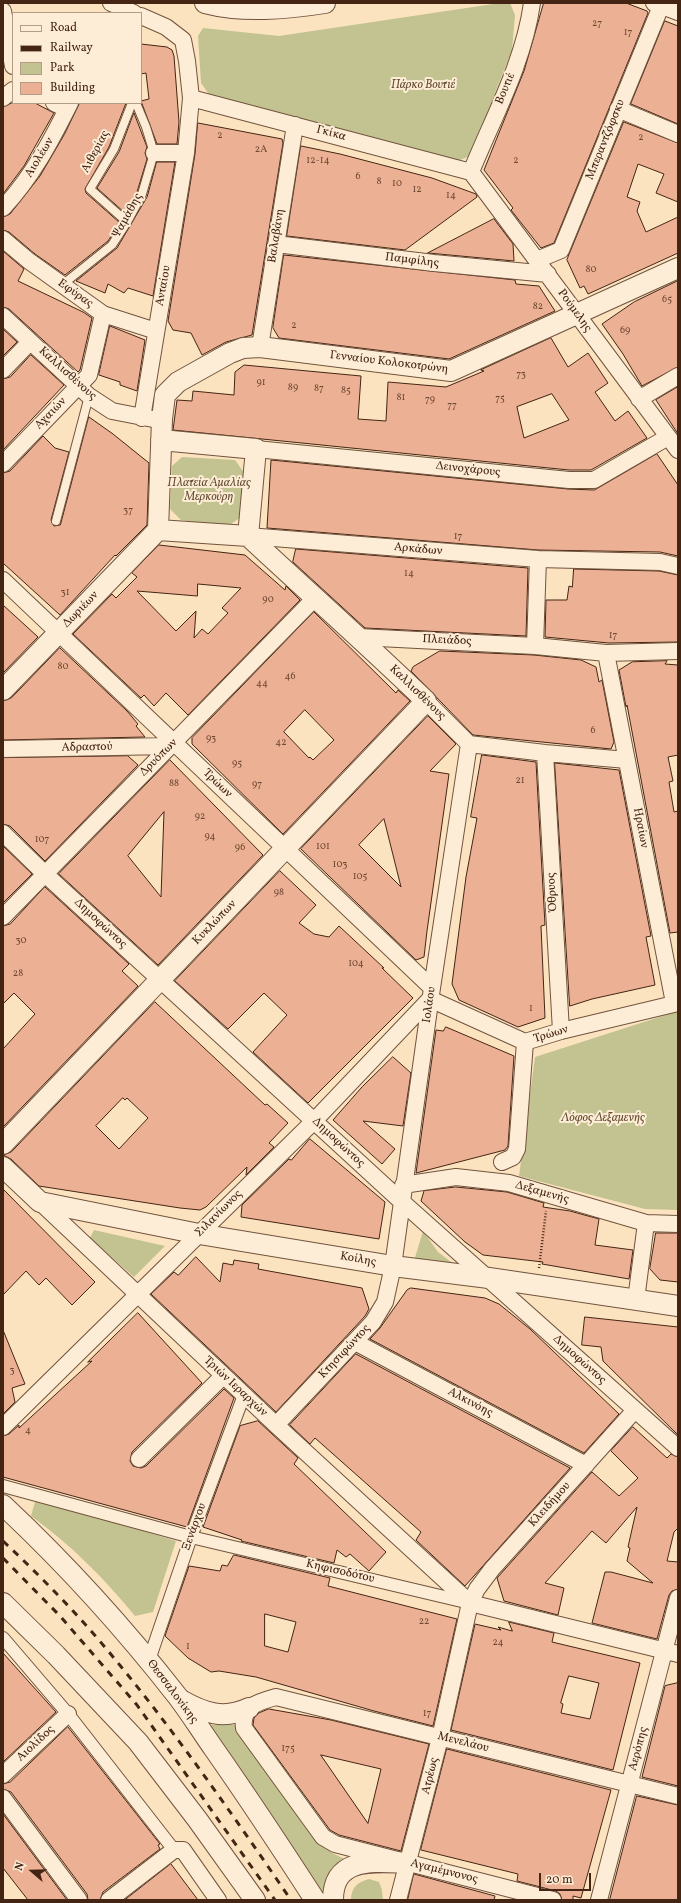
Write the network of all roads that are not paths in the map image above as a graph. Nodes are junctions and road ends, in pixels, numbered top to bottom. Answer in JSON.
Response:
{"nodes":[{"id":1,"x":205,"y":3,"type":"edge"},
{"id":2,"x":325,"y":3,"type":"edge"},
{"id":3,"x":532,"y":3,"type":"edge"},
{"id":4,"x":664,"y":6,"type":"edge"},
{"id":5,"x":113,"y":7,"type":"edge"},
{"id":6,"x":3,"y":10,"type":"edge"},
{"id":7,"x":130,"y":12,"type":"edge"},
{"id":8,"x":142,"y":16,"type":"edge"},
{"id":9,"x":12,"y":60,"type":"edge"},
{"id":10,"x":12,"y":91,"type":"edge"},
{"id":11,"x":3,"y":98,"type":"edge"},
{"id":12,"x":191,"y":98,"type":"junction"},
{"id":13,"x":132,"y":104,"type":"edge"},
{"id":14,"x":136,"y":104,"type":"edge"},
{"id":15,"x":64,"y":105,"type":"edge"},
{"id":16,"x":618,"y":109,"type":"junction"},
{"id":17,"x":295,"y":125,"type":"junction"},
{"id":18,"x":678,"y":134,"type":"edge"},
{"id":19,"x":154,"y":153,"type":"junction"},
{"id":20,"x":186,"y":153,"type":"junction"},
{"id":21,"x":471,"y":172,"type":"junction"},
{"id":22,"x":3,"y":208,"type":"edge"},
{"id":23,"x":127,"y":222,"type":"junction"},
{"id":24,"x":3,"y":239,"type":"edge"},
{"id":25,"x":276,"y":244,"type":"junction"},
{"id":26,"x":537,"y":260,"type":"junction"},
{"id":27,"x":678,"y":268,"type":"edge"},
{"id":28,"x":548,"y":274,"type":"junction"},
{"id":29,"x":62,"y":285,"type":"junction"},
{"id":30,"x":103,"y":314,"type":"junction"},
{"id":31,"x":576,"y":314,"type":"junction"},
{"id":32,"x":3,"y":316,"type":"edge"},
{"id":33,"x":156,"y":331,"type":"junction"},
{"id":34,"x":30,"y":342,"type":"junction"},
{"id":35,"x":260,"y":347,"type":"junction"},
{"id":36,"x":3,"y":370,"type":"edge"},
{"id":37,"x":678,"y":376,"type":"edge"},
{"id":38,"x":84,"y":391,"type":"junction"},
{"id":39,"x":639,"y":399,"type":"junction"},
{"id":40,"x":142,"y":418,"type":"junction"},
{"id":41,"x":162,"y":419,"type":"junction"},
{"id":42,"x":668,"y":437,"type":"junction"},
{"id":43,"x":161,"y":440,"type":"junction"},
{"id":44,"x":256,"y":449,"type":"junction"},
{"id":45,"x":678,"y":450,"type":"edge"},
{"id":46,"x":3,"y":464,"type":"edge"},
{"id":47,"x":56,"y":521,"type":"dead end"},
{"id":48,"x":158,"y":530,"type":"junction"},
{"id":49,"x":248,"y":536,"type":"junction"},
{"id":50,"x":538,"y":559,"type":"junction"},
{"id":51,"x":678,"y":566,"type":"edge"},
{"id":52,"x":3,"y":580,"type":"edge"},
{"id":53,"x":315,"y":598,"type":"junction"},
{"id":54,"x":58,"y":633,"type":"junction"},
{"id":55,"x":359,"y":637,"type":"junction"},
{"id":56,"x":535,"y":646,"type":"junction"},
{"id":57,"x":678,"y":651,"type":"edge"},
{"id":58,"x":606,"y":653,"type":"junction"},
{"id":59,"x":3,"y":690,"type":"edge"},
{"id":60,"x":426,"y":701,"type":"junction"},
{"id":61,"x":172,"y":744,"type":"junction"},
{"id":62,"x":469,"y":744,"type":"junction"},
{"id":63,"x":3,"y":749,"type":"edge"},
{"id":64,"x":545,"y":753,"type":"junction"},
{"id":65,"x":627,"y":760,"type":"junction"},
{"id":66,"x":3,"y":833,"type":"edge"},
{"id":67,"x":286,"y":849,"type":"junction"},
{"id":68,"x":45,"y":874,"type":"junction"},
{"id":69,"x":3,"y":917,"type":"edge"},
{"id":70,"x":160,"y":979,"type":"junction"},
{"id":71,"x":431,"y":993,"type":"junction"},
{"id":72,"x":676,"y":1003,"type":"edge"},
{"id":73,"x":561,"y":1031,"type":"junction"},
{"id":74,"x":526,"y":1042,"type":"junction"},
{"id":75,"x":314,"y":1121,"type":"junction"},
{"id":76,"x":3,"y":1144,"type":"edge"},
{"id":77,"x":502,"y":1162,"type":"dead end"},
{"id":78,"x":3,"y":1167,"type":"edge"},
{"id":79,"x":402,"y":1193,"type":"junction"},
{"id":80,"x":40,"y":1202,"type":"junction"},
{"id":81,"x":646,"y":1223,"type":"junction"},
{"id":82,"x":678,"y":1224,"type":"edge"},
{"id":83,"x":199,"y":1234,"type":"junction"},
{"id":84,"x":393,"y":1266,"type":"junction"},
{"id":85,"x":489,"y":1278,"type":"junction"},
{"id":86,"x":137,"y":1294,"type":"junction"},
{"id":87,"x":636,"y":1300,"type":"junction"},
{"id":88,"x":678,"y":1306,"type":"edge"},
{"id":89,"x":355,"y":1342,"type":"junction"},
{"id":90,"x":223,"y":1376,"type":"junction"},
{"id":91,"x":244,"y":1395,"type":"junction"},
{"id":92,"x":635,"y":1410,"type":"junction"},
{"id":93,"x":276,"y":1425,"type":"junction"},
{"id":94,"x":3,"y":1426,"type":"edge"},
{"id":95,"x":678,"y":1448,"type":"edge"},
{"id":96,"x":139,"y":1459,"type":"dead end"},
{"id":97,"x":586,"y":1465,"type":"junction"},
{"id":98,"x":3,"y":1486,"type":"edge"},
{"id":99,"x":3,"y":1505,"type":"edge"},
{"id":100,"x":191,"y":1537,"type":"junction"},
{"id":101,"x":678,"y":1598,"type":"edge"},
{"id":102,"x":3,"y":1603,"type":"edge"},
{"id":103,"x":470,"y":1603,"type":"junction"},
{"id":104,"x":3,"y":1638,"type":"edge"},
{"id":105,"x":671,"y":1652,"type":"edge"},
{"id":106,"x":149,"y":1660,"type":"junction"},
{"id":107,"x":179,"y":1699,"type":"junction"},
{"id":108,"x":249,"y":1708,"type":"junction"},
{"id":109,"x":68,"y":1714,"type":"junction"},
{"id":110,"x":440,"y":1738,"type":"junction"},
{"id":111,"x":3,"y":1775,"type":"edge"},
{"id":112,"x":629,"y":1784,"type":"junction"},
{"id":113,"x":678,"y":1796,"type":"edge"},
{"id":114,"x":3,"y":1798,"type":"edge"},
{"id":115,"x":174,"y":1850,"type":"junction"},
{"id":116,"x":408,"y":1863,"type":"junction"},
{"id":117,"x":79,"y":1900,"type":"edge"},
{"id":118,"x":109,"y":1900,"type":"edge"},
{"id":119,"x":218,"y":1900,"type":"edge"},
{"id":120,"x":254,"y":1900,"type":"edge"},
{"id":121,"x":315,"y":1900,"type":"edge"},
{"id":122,"x":333,"y":1900,"type":"edge"},
{"id":123,"x":398,"y":1900,"type":"edge"},
{"id":124,"x":553,"y":1900,"type":"edge"},
{"id":125,"x":599,"y":1900,"type":"edge"}],
"edges":[{"from":1,"to":2,"type":"street"},
{"from":3,"to":21,"type":"street","name":"Βουτιέ"},
{"from":4,"to":16,"type":"street","name":"Μπεραντζόφσκυ"},
{"from":5,"to":7,"type":"street"},
{"from":6,"to":9,"type":"street"},
{"from":8,"to":12,"type":"street","name":"Ανταίου"},
{"from":10,"to":11,"type":"street"},
{"from":12,"to":17,"type":"street","name":"Γκίκα"},
{"from":12,"to":20,"type":"street","name":"Ανταίου"},
{"from":13,"to":23,"type":"lane","name":"Αιθερίας"},
{"from":14,"to":19,"type":"lane"},
{"from":15,"to":22,"type":"street","name":"Αιολέων"},
{"from":16,"to":18,"type":"street"},
{"from":16,"to":26,"type":"street","name":"Μπεραντζόφσκυ"},
{"from":17,"to":21,"type":"street","name":"Γκίκα"},
{"from":17,"to":25,"type":"street","name":"Βαλαβάνη"},
{"from":19,"to":20,"type":"street"},
{"from":19,"to":23,"type":"lane","name":"Ψαμάθης"},
{"from":20,"to":33,"type":"street","name":"Ανταίου"},
{"from":21,"to":26,"type":"street","name":"Ρούμελης"},
{"from":23,"to":29,"type":"lane","name":"Ψαμάθης"},
{"from":24,"to":29,"type":"street","name":"Εφύρας"},
{"from":25,"to":28,"type":"street","name":"Παμφίλης"},
{"from":25,"to":35,"type":"street","name":"Βαλαβάνη"},
{"from":26,"to":28,"type":"street","name":"Ρούμελης"},
{"from":27,"to":31,"type":"street","name":"Γενναίου Κολοκοτρώνη"},
{"from":28,"to":31,"type":"street","name":"Ρούμελης"},
{"from":29,"to":30,"type":"street","name":"Εφύρας"},
{"from":30,"to":33,"type":"street","name":"Εφύρας"},
{"from":30,"to":38,"type":"street","name":"Αχαιών"},
{"from":31,"to":35,"type":"street","name":"Γενναίου Κολοκοτρώνη"},
{"from":31,"to":39,"type":"street","name":"Ρούμελης"},
{"from":32,"to":34,"type":"street","name":"Καλλισθένους"},
{"from":33,"to":40,"type":"street","name":"Ανταίου"},
{"from":34,"to":36,"type":"street"},
{"from":34,"to":38,"type":"street","name":"Καλλισθένους"},
{"from":35,"to":41,"type":"street","name":"Γενναίου Κολοκοτρώνη"},
{"from":37,"to":39,"type":"street"},
{"from":38,"to":40,"type":"street","name":"Καλλισθένους"},
{"from":38,"to":46,"type":"street","name":"Αχαιών"},
{"from":38,"to":47,"type":"lane"},
{"from":39,"to":42,"type":"street","name":"Ρούμελης"},
{"from":40,"to":41,"type":"street","name":"Καλλισθένους"},
{"from":41,"to":43,"type":"street"},
{"from":42,"to":44,"type":"street","name":"Δεινοχάρους"},
{"from":42,"to":45,"type":"street","name":"Ρούμελης"},
{"from":43,"to":44,"type":"street"},
{"from":43,"to":48,"type":"street"},
{"from":44,"to":49,"type":"street"},
{"from":48,"to":49,"type":"street","name":"Αρκάδων"},
{"from":48,"to":54,"type":"street","name":"Δωριέων"},
{"from":49,"to":50,"type":"street","name":"Αρκάδων"},
{"from":49,"to":53,"type":"street","name":"Καλλισθένους"},
{"from":50,"to":51,"type":"street","name":"Αρκάδων"},
{"from":50,"to":56,"type":"street"},
{"from":52,"to":54,"type":"street","name":"Τρώων"},
{"from":53,"to":55,"type":"street","name":"Καλλισθένους"},
{"from":53,"to":61,"type":"street","name":"Δρυόπων"},
{"from":54,"to":59,"type":"street","name":"Δωριέων"},
{"from":54,"to":61,"type":"street","name":"Τρώων"},
{"from":55,"to":56,"type":"street","name":"Πλειάδος"},
{"from":55,"to":60,"type":"street","name":"Καλλισθένους"},
{"from":56,"to":58,"type":"street","name":"Πλειάδος"},
{"from":57,"to":58,"type":"street","name":"Πλειάδος"},
{"from":58,"to":65,"type":"street","name":"Ηραίων"},
{"from":60,"to":62,"type":"street","name":"Καλλισθένους"},
{"from":60,"to":67,"type":"street","name":"Κυκλώπων"},
{"from":61,"to":63,"type":"street","name":"Αδραστού"},
{"from":61,"to":67,"type":"street","name":"Τρώων"},
{"from":61,"to":68,"type":"street","name":"Δρυόπων"},
{"from":62,"to":64,"type":"street"},
{"from":62,"to":71,"type":"street","name":"Ιολάου"},
{"from":64,"to":65,"type":"street"},
{"from":64,"to":73,"type":"street","name":"Όθρυος"},
{"from":65,"to":72,"type":"street","name":"Ηραίων"},
{"from":66,"to":68,"type":"street","name":"Δημοφώντος"},
{"from":67,"to":70,"type":"street","name":"Κυκλώπων"},
{"from":67,"to":71,"type":"street","name":"Τρώων"},
{"from":68,"to":69,"type":"street","name":"Δρυόπων"},
{"from":68,"to":70,"type":"street","name":"Δημοφώντος"},
{"from":70,"to":75,"type":"street","name":"Δημοφώντος"},
{"from":70,"to":76,"type":"street","name":"Κυκλώπων"},
{"from":71,"to":74,"type":"street","name":"Τρώων"},
{"from":71,"to":75,"type":"street","name":"Σιλανίωνος"},
{"from":71,"to":79,"type":"street","name":"Ιολάου"},
{"from":72,"to":73,"type":"street","name":"Τρώων"},
{"from":73,"to":74,"type":"street","name":"Τρώων"},
{"from":74,"to":77,"type":"street"},
{"from":75,"to":79,"type":"street","name":"Δημοφώντος"},
{"from":75,"to":83,"type":"street","name":"Σιλανίωνος"},
{"from":78,"to":80,"type":"street","name":"Τριών Ιεραρχών"},
{"from":79,"to":81,"type":"street","name":"Δεξαμενής"},
{"from":79,"to":84,"type":"street","name":"Ιολάου"},
{"from":79,"to":85,"type":"street","name":"Δημοφώντος"},
{"from":80,"to":83,"type":"street","name":"Κοίλης"},
{"from":80,"to":86,"type":"street","name":"Τριών Ιεραρχών"},
{"from":81,"to":82,"type":"street","name":"Δεξαμενής"},
{"from":81,"to":87,"type":"street"},
{"from":83,"to":84,"type":"street","name":"Κοίλης"},
{"from":83,"to":86,"type":"street","name":"Σιλανίωνος"},
{"from":84,"to":85,"type":"street","name":"Κοίλης"},
{"from":84,"to":89,"type":"street","name":"Κτησιφώντος"},
{"from":85,"to":87,"type":"street","name":"Κοίλης"},
{"from":85,"to":92,"type":"street","name":"Δημοφώντος"},
{"from":86,"to":90,"type":"street","name":"Τριών Ιεραρχών"},
{"from":86,"to":94,"type":"street","name":"Σιλανίωνος"},
{"from":87,"to":88,"type":"street","name":"Κοίλης"},
{"from":89,"to":93,"type":"street","name":"Κτησιφώντος"},
{"from":89,"to":97,"type":"street","name":"Αλκινόης"},
{"from":90,"to":91,"type":"street","name":"Τριών Ιεραρχών"},
{"from":90,"to":96,"type":"street"},
{"from":91,"to":93,"type":"street","name":"Τριών Ιεραρχών"},
{"from":91,"to":100,"type":"street","name":"Ξενάρχου"},
{"from":92,"to":95,"type":"street","name":"Δημοφώντος"},
{"from":92,"to":97,"type":"street","name":"Κλειδήμου"},
{"from":93,"to":103,"type":"street","name":"Τριών Ιεραρχών"},
{"from":97,"to":103,"type":"street","name":"Κλειδήμου"},
{"from":98,"to":100,"type":"street","name":"Κηφισοδότου"},
{"from":99,"to":106,"type":"street","name":"Θεσσαλονίκης"},
{"from":100,"to":103,"type":"street","name":"Κηφισοδότου"},
{"from":100,"to":106,"type":"street","name":"Ξενάρχου"},
{"from":101,"to":105,"type":"street","name":"Αερόπης"},
{"from":102,"to":120,"type":"street"},
{"from":103,"to":105,"type":"street","name":"Κηφισοδότου"},
{"from":103,"to":110,"type":"street","name":"Ατρέως"},
{"from":104,"to":109,"type":"street"},
{"from":105,"to":112,"type":"street","name":"Αερόπης"},
{"from":106,"to":107,"type":"street","name":"Θεσσαλονίκης"},
{"from":107,"to":108,"type":"street"},
{"from":107,"to":121,"type":"street","name":"Θεσσαλονίκης"},
{"from":108,"to":110,"type":"street","name":"Μενελάου"},
{"from":108,"to":116,"type":"street","name":"Αγαμέμνονος"},
{"from":109,"to":111,"type":"street","name":"Αιολίδος"},
{"from":109,"to":115,"type":"street"},
{"from":110,"to":112,"type":"street","name":"Μενελάου"},
{"from":110,"to":116,"type":"street","name":"Ατρέως"},
{"from":112,"to":113,"type":"street","name":"Μενελάου"},
{"from":112,"to":125,"type":"street","name":"Αερόπης"},
{"from":114,"to":117,"type":"street"},
{"from":115,"to":118,"type":"street"},
{"from":115,"to":119,"type":"street"},
{"from":116,"to":122,"type":"street"},
{"from":116,"to":123,"type":"street","name":"Ατρέως"},
{"from":116,"to":124,"type":"street","name":"Αγαμέμνονος"}]}
